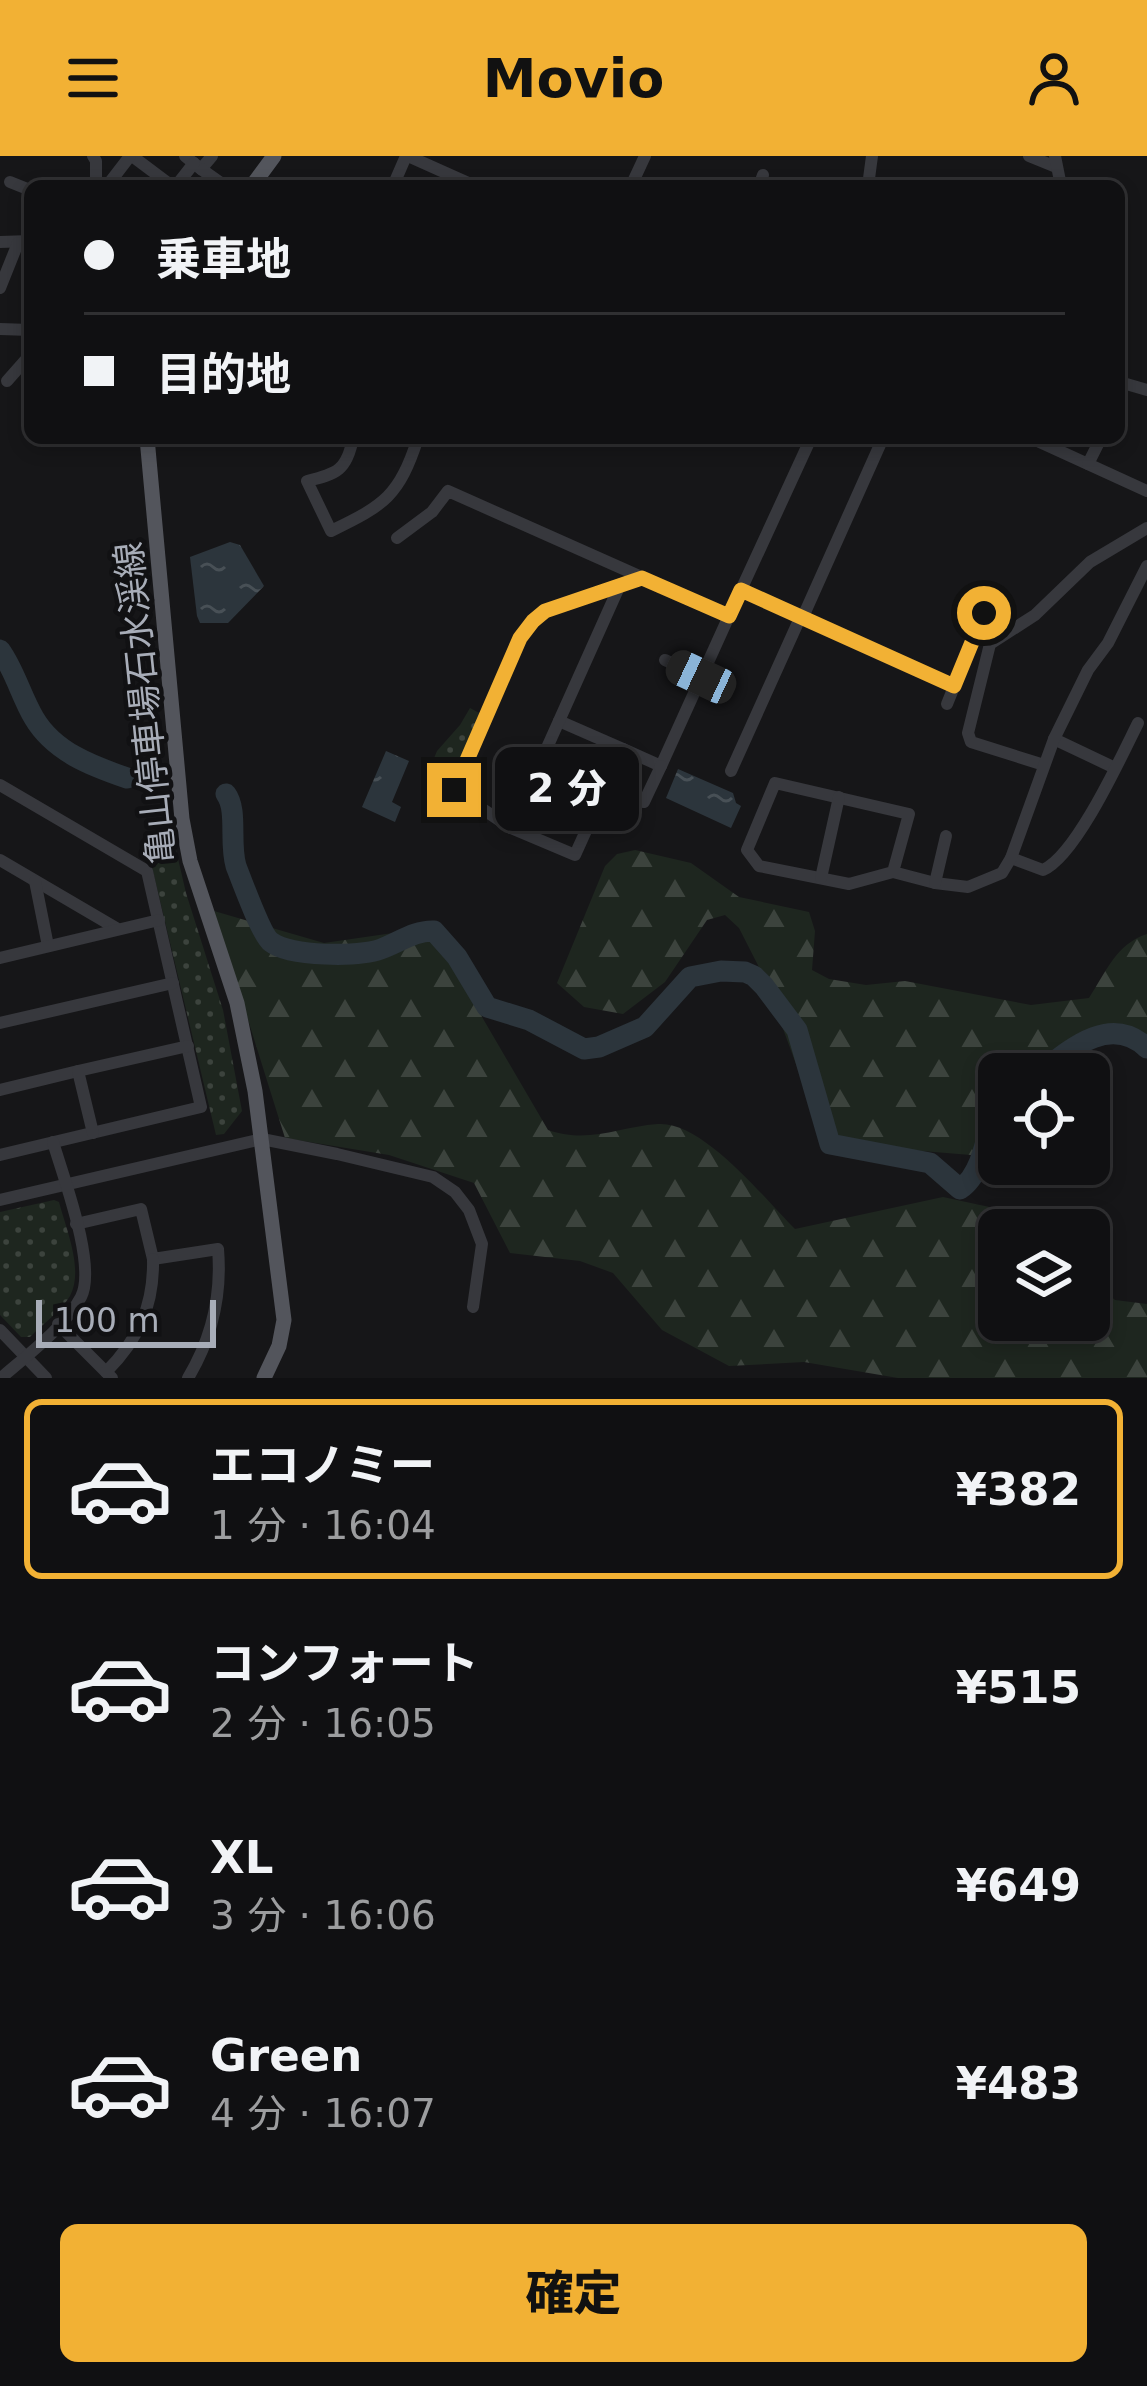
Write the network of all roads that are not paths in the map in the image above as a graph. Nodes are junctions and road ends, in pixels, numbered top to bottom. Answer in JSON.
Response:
{"nodes":[{"id":1,"x":131,"y":156,"type":"edge"},
{"id":2,"x":212,"y":156,"type":"edge"},
{"id":3,"x":407,"y":156,"type":"edge"},
{"id":4,"x":1029,"y":156,"type":"edge"},
{"id":5,"x":193,"y":162,"type":"edge"},
{"id":6,"x":1056,"y":162,"type":"edge"},
{"id":7,"x":112,"y":180,"type":"edge"},
{"id":8,"x":165,"y":180,"type":"edge"},
{"id":9,"x":461,"y":180,"type":"edge"},
{"id":10,"x":10,"y":182,"type":"dead end"},
{"id":11,"x":24,"y":188,"type":"edge"},
{"id":12,"x":0,"y":242,"type":"edge"},
{"id":13,"x":24,"y":242,"type":"edge"},
{"id":14,"x":0,"y":288,"type":"edge"},
{"id":15,"x":24,"y":363,"type":"edge"},
{"id":16,"x":7,"y":381,"type":"dead end"},
{"id":17,"x":148,"y":444,"type":"edge"},
{"id":18,"x":351,"y":444,"type":"edge"},
{"id":19,"x":416,"y":444,"type":"edge"},
{"id":20,"x":808,"y":444,"type":"edge"},
{"id":21,"x":880,"y":444,"type":"edge"},
{"id":22,"x":1044,"y":444,"type":"edge"},
{"id":23,"x":1098,"y":444,"type":"edge"},
{"id":24,"x":1088,"y":464,"type":"junction"},
{"id":25,"x":1147,"y":491,"type":"edge"},
{"id":26,"x":1147,"y":528,"type":"edge"},
{"id":27,"x":397,"y":538,"type":"dead end"},
{"id":28,"x":1147,"y":566,"type":"edge"},
{"id":29,"x":642,"y":578,"type":"junction"},
{"id":30,"x":619,"y":586,"type":"junction"},
{"id":31,"x":741,"y":590,"type":"junction"},
{"id":32,"x":984,"y":613,"type":"dead end"},
{"id":33,"x":729,"y":616,"type":"junction"},
{"id":34,"x":801,"y":619,"type":"junction"},
{"id":35,"x":665,"y":661,"type":"dead end"},
{"id":36,"x":701,"y":677,"type":"junction"},
{"id":37,"x":954,"y":686,"type":"junction"},
{"id":38,"x":947,"y":704,"type":"dead end"},
{"id":39,"x":559,"y":721,"type":"junction"},
{"id":40,"x":1138,"y":723,"type":"dead end"},
{"id":41,"x":1054,"y":740,"type":"junction"},
{"id":42,"x":623,"y":749,"type":"junction"},
{"id":43,"x":1044,"y":765,"type":"junction"},
{"id":44,"x":661,"y":766,"type":"junction"},
{"id":45,"x":1115,"y":768,"type":"junction"},
{"id":46,"x":731,"y":771,"type":"dead end"},
{"id":47,"x":0,"y":785,"type":"edge"},
{"id":48,"x":839,"y":797,"type":"junction"},
{"id":49,"x":644,"y":802,"type":"dead end"},
{"id":50,"x":512,"y":828,"type":"junction"},
{"id":51,"x":946,"y":836,"type":"dead end"},
{"id":52,"x":1012,"y":858,"type":"junction"},
{"id":53,"x":0,"y":860,"type":"edge"},
{"id":54,"x":893,"y":872,"type":"junction"},
{"id":55,"x":820,"y":878,"type":"junction"},
{"id":56,"x":35,"y":880,"type":"junction"},
{"id":57,"x":935,"y":883,"type":"junction"},
{"id":58,"x":159,"y":920,"type":"junction"},
{"id":59,"x":117,"y":929,"type":"junction"},
{"id":60,"x":48,"y":946,"type":"junction"},
{"id":61,"x":0,"y":958,"type":"edge"},
{"id":62,"x":173,"y":983,"type":"junction"},
{"id":63,"x":0,"y":1022,"type":"edge"},
{"id":64,"x":188,"y":1046,"type":"junction"},
{"id":65,"x":78,"y":1071,"type":"junction"},
{"id":66,"x":0,"y":1090,"type":"edge"},
{"id":67,"x":93,"y":1133,"type":"junction"},
{"id":68,"x":262,"y":1139,"type":"junction"},
{"id":69,"x":52,"y":1142,"type":"junction"},
{"id":70,"x":0,"y":1155,"type":"edge"},
{"id":71,"x":66,"y":1184,"type":"junction"},
{"id":72,"x":0,"y":1200,"type":"edge"},
{"id":73,"x":76,"y":1224,"type":"junction"},
{"id":74,"x":152,"y":1258,"type":"junction"},
{"id":75,"x":473,"y":1307,"type":"dead end"},
{"id":76,"x":58,"y":1324,"type":"junction"},
{"id":77,"x":0,"y":1330,"type":"edge"},
{"id":78,"x":25,"y":1357,"type":"junction"},
{"id":79,"x":109,"y":1375,"type":"edge"},
{"id":80,"x":1,"y":1378,"type":"edge"},
{"id":81,"x":46,"y":1378,"type":"edge"},
{"id":82,"x":188,"y":1378,"type":"edge"},
{"id":83,"x":264,"y":1378,"type":"edge"}],
"edges":[{"from":1,"to":7,"type":"street"},
{"from":1,"to":8,"type":"street"},
{"from":2,"to":5,"type":"street"},
{"from":3,"to":9,"type":"street"},
{"from":4,"to":6,"type":"street"},
{"from":10,"to":11,"type":"street"},
{"from":12,"to":13,"type":"street"},
{"from":13,"to":14,"type":"street"},
{"from":15,"to":16,"type":"street"},
{"from":17,"to":68,"type":"main road","name":"亀山停車場石水渓線"},
{"from":18,"to":19,"type":"street"},
{"from":20,"to":31,"type":"street"},
{"from":21,"to":34,"type":"street"},
{"from":22,"to":24,"type":"street"},
{"from":23,"to":24,"type":"street"},
{"from":24,"to":25,"type":"street"},
{"from":26,"to":43,"type":"street"},
{"from":27,"to":29,"type":"street"},
{"from":28,"to":41,"type":"street"},
{"from":29,"to":30,"type":"street"},
{"from":29,"to":33,"type":"street"},
{"from":30,"to":39,"type":"street"},
{"from":30,"to":50,"type":"street"},
{"from":31,"to":33,"type":"street"},
{"from":31,"to":34,"type":"street"},
{"from":32,"to":37,"type":"street"},
{"from":33,"to":36,"type":"street"},
{"from":34,"to":37,"type":"street"},
{"from":34,"to":46,"type":"street"},
{"from":35,"to":36,"type":"street"},
{"from":36,"to":44,"type":"street"},
{"from":37,"to":38,"type":"street"},
{"from":39,"to":42,"type":"street"},
{"from":39,"to":50,"type":"street"},
{"from":40,"to":45,"type":"street"},
{"from":41,"to":43,"type":"street"},
{"from":41,"to":45,"type":"street"},
{"from":42,"to":44,"type":"street"},
{"from":42,"to":50,"type":"street"},
{"from":43,"to":52,"type":"street"},
{"from":44,"to":49,"type":"street"},
{"from":45,"to":52,"type":"street"},
{"from":47,"to":58,"type":"street"},
{"from":48,"to":54,"type":"street"},
{"from":48,"to":55,"type":"street"},
{"from":48,"to":55,"type":"street"},
{"from":51,"to":57,"type":"street"},
{"from":52,"to":57,"type":"street"},
{"from":53,"to":56,"type":"street"},
{"from":54,"to":55,"type":"street"},
{"from":54,"to":57,"type":"street"},
{"from":56,"to":59,"type":"street"},
{"from":56,"to":60,"type":"street"},
{"from":58,"to":59,"type":"street"},
{"from":58,"to":62,"type":"street"},
{"from":59,"to":60,"type":"street"},
{"from":60,"to":61,"type":"street"},
{"from":62,"to":63,"type":"street"},
{"from":62,"to":64,"type":"street"},
{"from":64,"to":65,"type":"street"},
{"from":64,"to":67,"type":"street"},
{"from":65,"to":66,"type":"street"},
{"from":65,"to":67,"type":"street"},
{"from":67,"to":69,"type":"street"},
{"from":68,"to":71,"type":"street"},
{"from":68,"to":75,"type":"street"},
{"from":68,"to":83,"type":"main road","name":"亀山停車場石水渓線"},
{"from":69,"to":70,"type":"street"},
{"from":69,"to":71,"type":"street"},
{"from":71,"to":72,"type":"street"},
{"from":71,"to":73,"type":"street"},
{"from":73,"to":74,"type":"street"},
{"from":73,"to":76,"type":"street"},
{"from":74,"to":79,"type":"street"},
{"from":74,"to":82,"type":"street"},
{"from":76,"to":78,"type":"street"},
{"from":76,"to":79,"type":"street"},
{"from":77,"to":78,"type":"street"},
{"from":78,"to":80,"type":"street"},
{"from":78,"to":81,"type":"street"}]}
